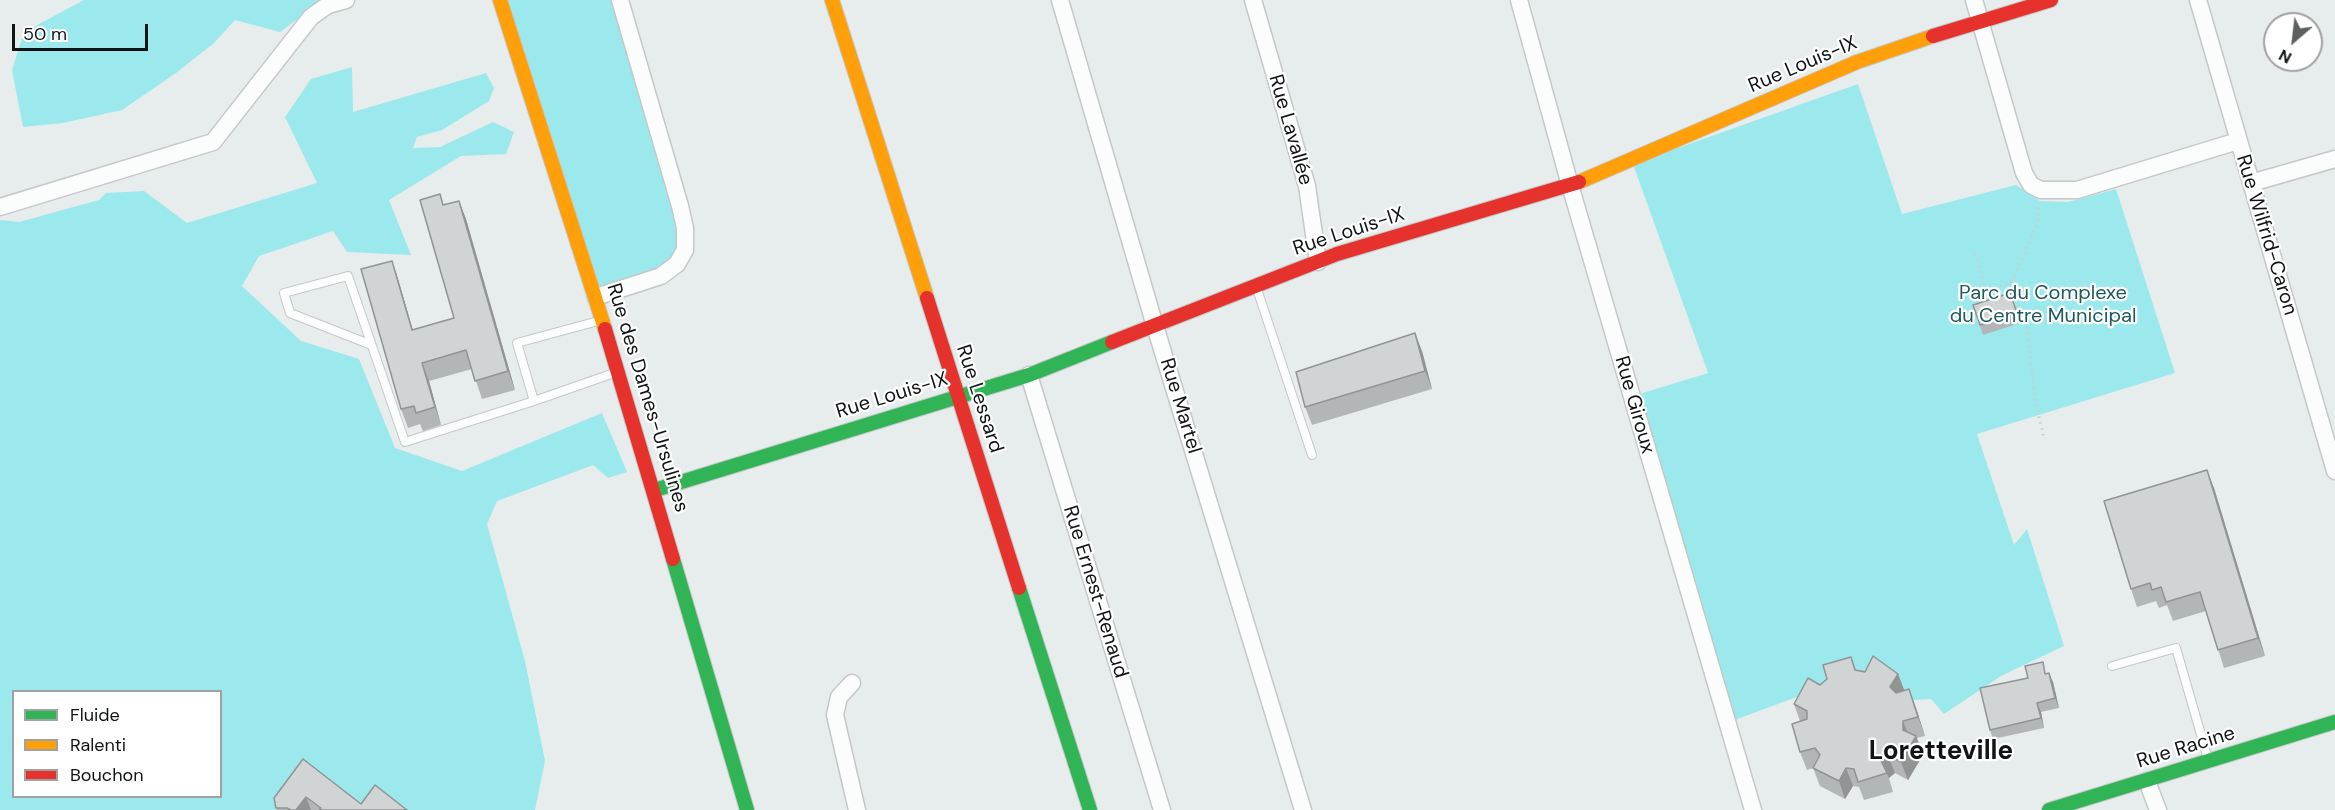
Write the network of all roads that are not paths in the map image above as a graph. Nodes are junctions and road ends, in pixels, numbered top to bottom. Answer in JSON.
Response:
{"nodes":[{"id":1,"x":346,"y":0,"type":"edge"},
{"id":2,"x":500,"y":0,"type":"edge"},
{"id":3,"x":620,"y":0,"type":"edge"},
{"id":4,"x":832,"y":0,"type":"edge"},
{"id":5,"x":1060,"y":0,"type":"edge"},
{"id":6,"x":1253,"y":0,"type":"edge"},
{"id":7,"x":1520,"y":0,"type":"edge"},
{"id":8,"x":1974,"y":0,"type":"edge"},
{"id":9,"x":2051,"y":0,"type":"edge"},
{"id":10,"x":2198,"y":0,"type":"edge"},
{"id":11,"x":1980,"y":20,"type":"junction"},
{"id":12,"x":2238,"y":141,"type":"junction"},
{"id":13,"x":2335,"y":159,"type":"edge"},
{"id":14,"x":2251,"y":183,"type":"junction"},
{"id":15,"x":1570,"y":185,"type":"junction"},
{"id":16,"x":0,"y":207,"type":"edge"},
{"id":17,"x":1318,"y":262,"type":"junction"},
{"id":18,"x":1256,"y":286,"type":"junction"},
{"id":19,"x":596,"y":297,"type":"junction"},
{"id":20,"x":603,"y":320,"type":"junction"},
{"id":21,"x":1155,"y":326,"type":"junction"},
{"id":22,"x":369,"y":344,"type":"junction"},
{"id":23,"x":619,"y":372,"type":"junction"},
{"id":24,"x":1029,"y":375,"type":"junction"},
{"id":25,"x":958,"y":396,"type":"junction"},
{"id":26,"x":534,"y":400,"type":"junction"},
{"id":27,"x":1312,"y":455,"type":"dead end"},
{"id":28,"x":2335,"y":471,"type":"edge"},
{"id":29,"x":655,"y":490,"type":"junction"},
{"id":30,"x":2112,"y":666,"type":"dead end"},
{"id":31,"x":852,"y":683,"type":"dead end"},
{"id":32,"x":2335,"y":722,"type":"edge"},
{"id":33,"x":2209,"y":762,"type":"junction"},
{"id":34,"x":2147,"y":781,"type":"junction"},
{"id":35,"x":747,"y":810,"type":"edge"},
{"id":36,"x":858,"y":810,"type":"edge"},
{"id":37,"x":1090,"y":810,"type":"edge"},
{"id":38,"x":1162,"y":810,"type":"edge"},
{"id":39,"x":1303,"y":810,"type":"edge"},
{"id":40,"x":1753,"y":810,"type":"edge"},
{"id":41,"x":2049,"y":810,"type":"edge"},
{"id":42,"x":2158,"y":810,"type":"edge"}],
"edges":[{"from":1,"to":16,"type":"street"},
{"from":2,"to":19,"type":"street","name":"Rue des Dames-Ursulines"},
{"from":3,"to":19,"type":"street"},
{"from":4,"to":25,"type":"street","name":"Rue Lessard"},
{"from":5,"to":21,"type":"street","name":"Rue Martel"},
{"from":6,"to":17,"type":"street","name":"Rue Lavallée"},
{"from":7,"to":15,"type":"street","name":"Rue Giroux"},
{"from":8,"to":11,"type":"street"},
{"from":9,"to":11,"type":"street","name":"Rue Louis-IX"},
{"from":10,"to":12,"type":"street","name":"Rue Wilfrid-Caron"},
{"from":11,"to":12,"type":"street"},
{"from":11,"to":15,"type":"street","name":"Rue Louis-IX"},
{"from":12,"to":14,"type":"street","name":"Rue Wilfrid-Caron"},
{"from":13,"to":14,"type":"street"},
{"from":14,"to":28,"type":"street","name":"Rue Wilfrid-Caron"},
{"from":15,"to":17,"type":"street","name":"Rue Louis-IX"},
{"from":15,"to":40,"type":"street","name":"Rue Giroux"},
{"from":17,"to":18,"type":"street","name":"Rue Louis-IX"},
{"from":18,"to":21,"type":"street","name":"Rue Louis-IX"},
{"from":18,"to":27,"type":"lane"},
{"from":19,"to":20,"type":"street","name":"Rue des Dames-Ursulines"},
{"from":20,"to":23,"type":"street","name":"Rue des Dames-Ursulines"},
{"from":20,"to":26,"type":"lane"},
{"from":21,"to":24,"type":"street","name":"Rue Louis-IX"},
{"from":21,"to":39,"type":"street","name":"Rue Martel"},
{"from":22,"to":22,"type":"lane"},
{"from":22,"to":26,"type":"lane"},
{"from":23,"to":26,"type":"lane"},
{"from":23,"to":29,"type":"street","name":"Rue des Dames-Ursulines"},
{"from":24,"to":25,"type":"street","name":"Rue Louis-IX"},
{"from":24,"to":38,"type":"street","name":"Rue Ernest-Renaud"},
{"from":25,"to":29,"type":"street","name":"Rue Louis-IX"},
{"from":25,"to":37,"type":"street","name":"Rue Lessard"},
{"from":29,"to":35,"type":"street","name":"Rue des Dames-Ursulines"},
{"from":30,"to":33,"type":"lane"},
{"from":31,"to":36,"type":"street"},
{"from":32,"to":33,"type":"street","name":"Rue Racine"},
{"from":33,"to":34,"type":"street","name":"Rue Racine"},
{"from":34,"to":41,"type":"street","name":"Rue Racine"},
{"from":34,"to":42,"type":"street"}]}
